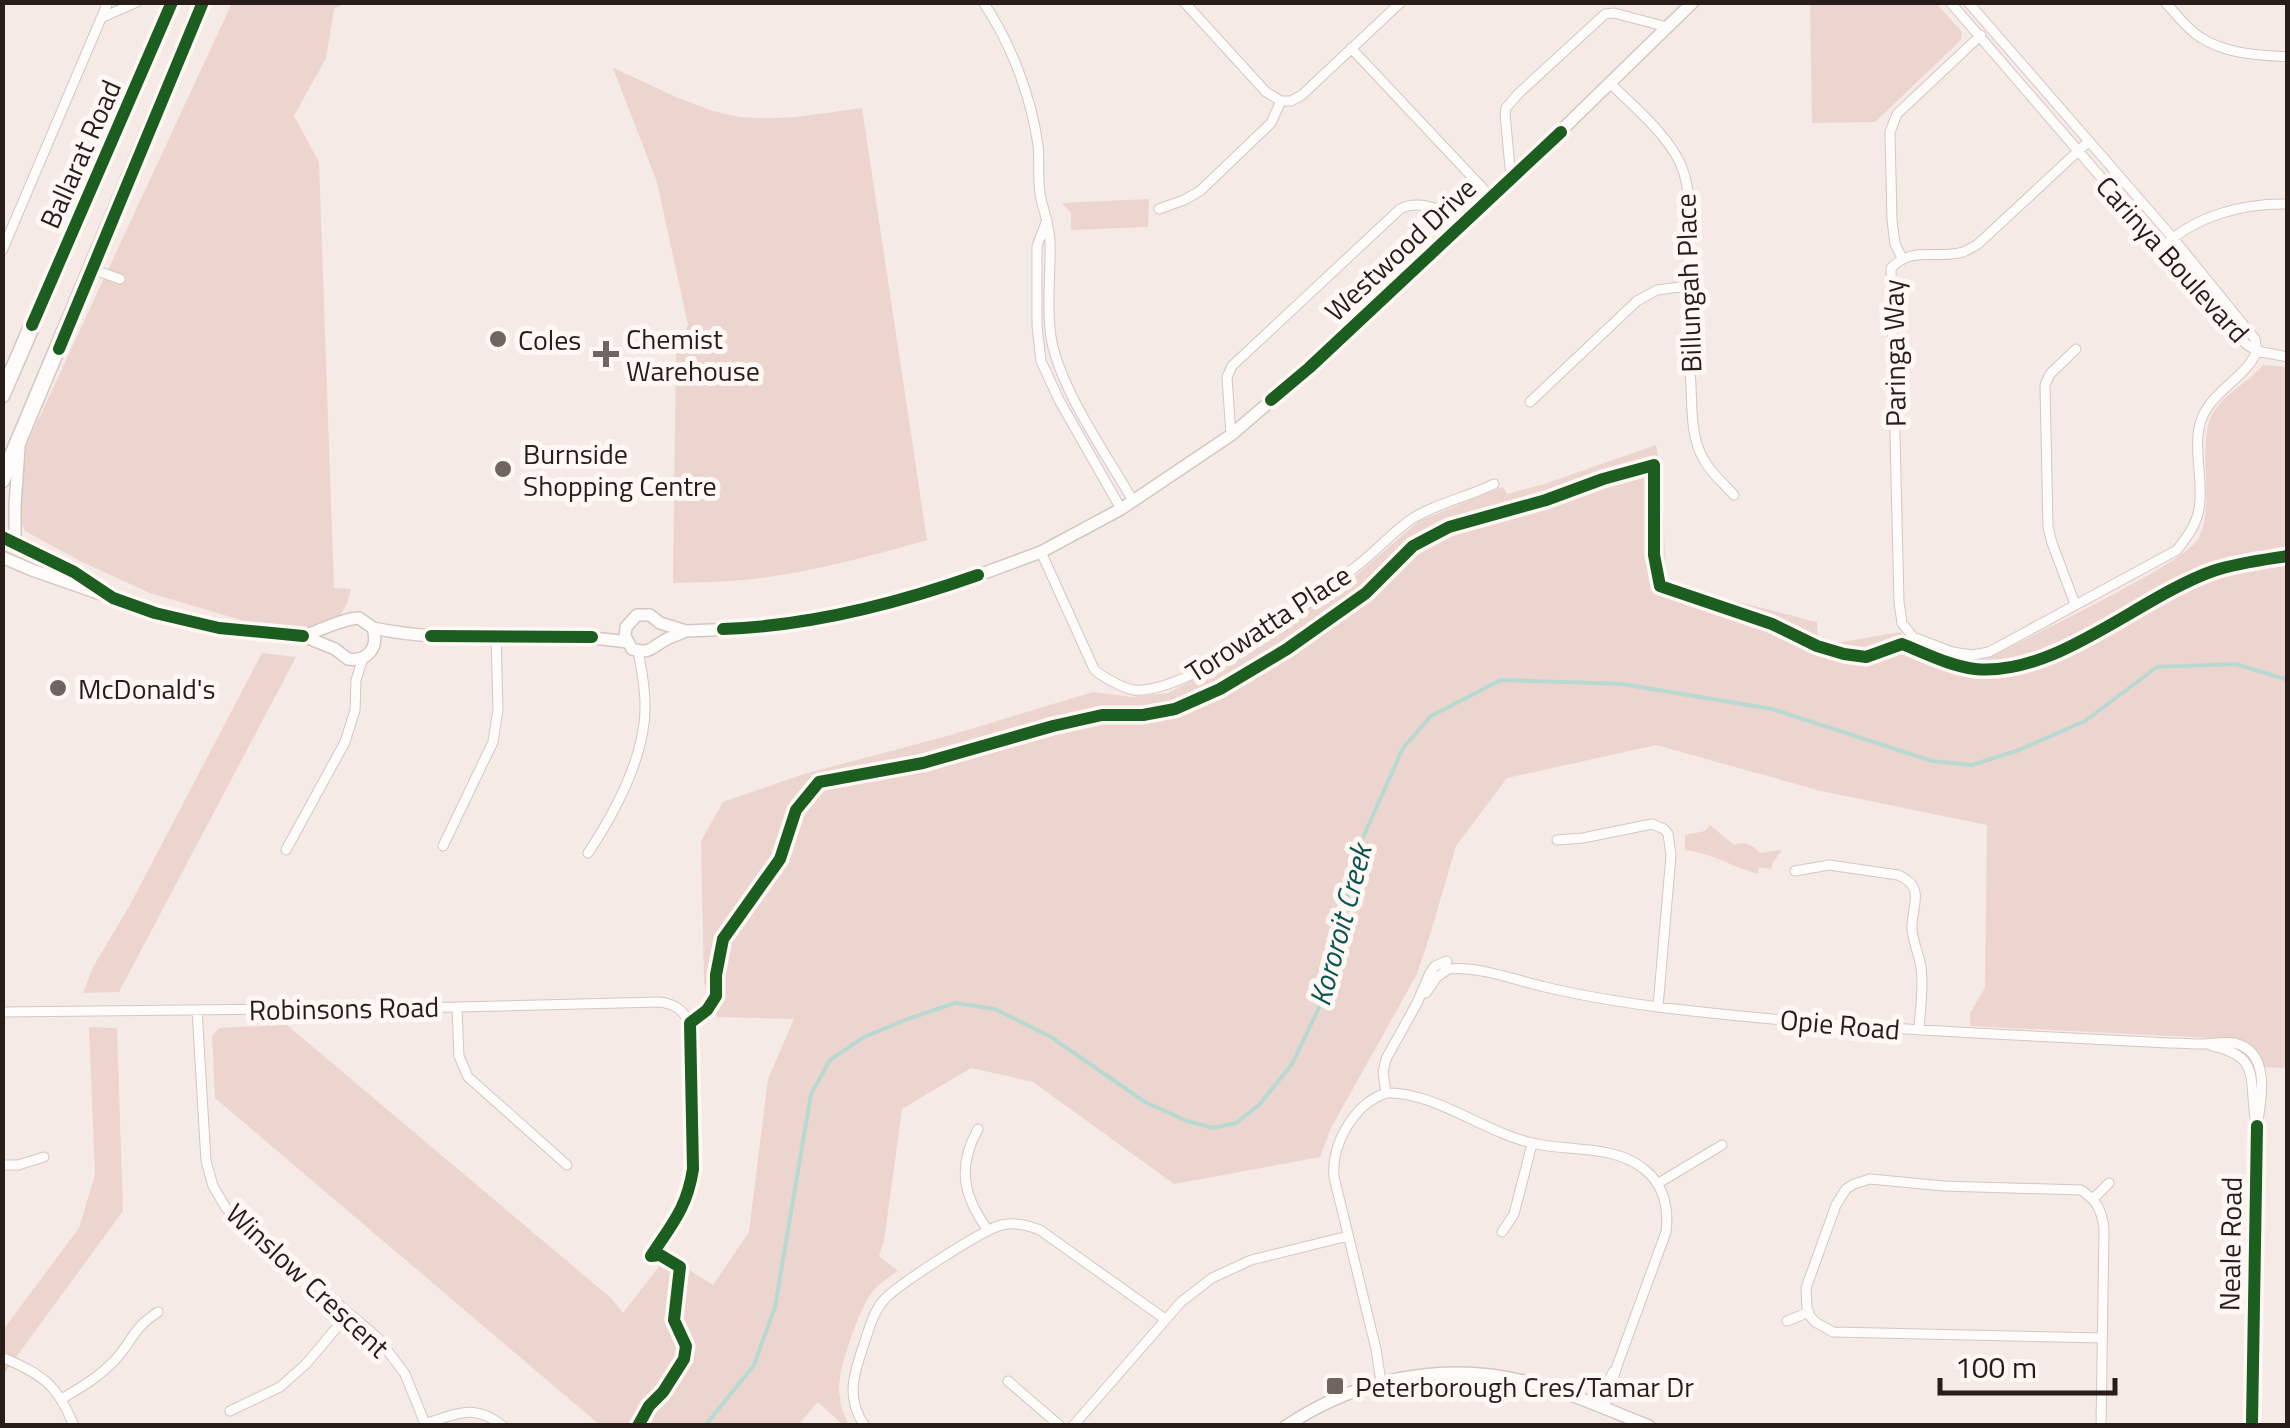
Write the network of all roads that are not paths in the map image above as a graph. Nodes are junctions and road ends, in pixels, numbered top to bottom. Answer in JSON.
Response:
{"nodes":[{"id":1,"x":108,"y":2,"type":"edge"},
{"id":2,"x":137,"y":2,"type":"edge"},
{"id":3,"x":172,"y":2,"type":"edge"},
{"id":4,"x":204,"y":2,"type":"edge"},
{"id":5,"x":983,"y":2,"type":"edge"},
{"id":6,"x":1184,"y":2,"type":"edge"},
{"id":7,"x":1401,"y":2,"type":"edge"},
{"id":8,"x":1968,"y":2,"type":"edge"},
{"id":9,"x":1691,"y":3,"type":"edge"},
{"id":10,"x":1953,"y":3,"type":"edge"},
{"id":11,"x":2167,"y":3,"type":"edge"},
{"id":12,"x":101,"y":18,"type":"junction"},
{"id":13,"x":1667,"y":27,"type":"junction"},
{"id":14,"x":1990,"y":27,"type":"junction"},
{"id":15,"x":1979,"y":36,"type":"junction"},
{"id":16,"x":1351,"y":48,"type":"junction"},
{"id":17,"x":2288,"y":57,"type":"edge"},
{"id":18,"x":1612,"y":84,"type":"junction"},
{"id":19,"x":1281,"y":101,"type":"junction"},
{"id":20,"x":2089,"y":141,"type":"junction"},
{"id":21,"x":2078,"y":150,"type":"junction"},
{"id":22,"x":1511,"y":178,"type":"junction"},
{"id":23,"x":1492,"y":198,"type":"junction"},
{"id":24,"x":2288,"y":204,"type":"edge"},
{"id":25,"x":1159,"y":209,"type":"dead end"},
{"id":26,"x":1048,"y":218,"type":"junction"},
{"id":27,"x":1468,"y":220,"type":"junction"},
{"id":28,"x":2173,"y":238,"type":"junction"},
{"id":29,"x":2162,"y":248,"type":"junction"},
{"id":30,"x":2,"y":251,"type":"edge"},
{"id":31,"x":1902,"y":258,"type":"junction"},
{"id":32,"x":92,"y":269,"type":"junction"},
{"id":33,"x":120,"y":279,"type":"dead end"},
{"id":34,"x":1687,"y":286,"type":"junction"},
{"id":35,"x":2076,"y":349,"type":"dead end"},
{"id":36,"x":2257,"y":351,"type":"junction"},
{"id":37,"x":2288,"y":358,"type":"edge"},
{"id":38,"x":2,"y":395,"type":"edge"},
{"id":39,"x":1530,"y":402,"type":"dead end"},
{"id":40,"x":1231,"y":435,"type":"junction"},
{"id":41,"x":20,"y":440,"type":"junction"},
{"id":42,"x":2,"y":480,"type":"edge"},
{"id":43,"x":1494,"y":484,"type":"dead end"},
{"id":44,"x":1734,"y":494,"type":"dead end"},
{"id":45,"x":1133,"y":502,"type":"junction"},
{"id":46,"x":1121,"y":510,"type":"junction"},
{"id":47,"x":2,"y":537,"type":"edge"},
{"id":48,"x":15,"y":544,"type":"junction"},
{"id":49,"x":1041,"y":552,"type":"junction"},
{"id":50,"x":2,"y":558,"type":"edge"},
{"id":51,"x":2,"y":567,"type":"edge"},
{"id":52,"x":32,"y":570,"type":"junction"},
{"id":53,"x":114,"y":598,"type":"junction"},
{"id":54,"x":2075,"y":604,"type":"junction"},
{"id":55,"x":660,"y":623,"type":"junction"},
{"id":56,"x":338,"y":624,"type":"junction"},
{"id":57,"x":626,"y":627,"type":"junction"},
{"id":58,"x":372,"y":628,"type":"junction"},
{"id":59,"x":686,"y":630,"type":"junction"},
{"id":60,"x":406,"y":635,"type":"junction"},
{"id":61,"x":304,"y":636,"type":"junction"},
{"id":62,"x":496,"y":637,"type":"junction"},
{"id":63,"x":592,"y":637,"type":"junction"},
{"id":64,"x":627,"y":642,"type":"junction"},
{"id":65,"x":374,"y":647,"type":"junction"},
{"id":66,"x":649,"y":648,"type":"junction"},
{"id":67,"x":335,"y":649,"type":"junction"},
{"id":68,"x":363,"y":658,"type":"junction"},
{"id":69,"x":348,"y":660,"type":"junction"},
{"id":70,"x":356,"y":680,"type":"junction"},
{"id":71,"x":1557,"y":840,"type":"dead end"},
{"id":72,"x":443,"y":846,"type":"dead end"},
{"id":73,"x":286,"y":850,"type":"dead end"},
{"id":74,"x":588,"y":853,"type":"dead end"},
{"id":75,"x":1794,"y":871,"type":"dead end"},
{"id":76,"x":457,"y":1007,"type":"junction"},
{"id":77,"x":1658,"y":1007,"type":"junction"},
{"id":78,"x":196,"y":1010,"type":"junction"},
{"id":79,"x":2,"y":1012,"type":"edge"},
{"id":80,"x":1919,"y":1030,"type":"junction"},
{"id":81,"x":2251,"y":1062,"type":"joint"},
{"id":82,"x":1386,"y":1093,"type":"junction"},
{"id":83,"x":978,"y":1129,"type":"dead end"},
{"id":84,"x":1532,"y":1144,"type":"junction"},
{"id":85,"x":1722,"y":1145,"type":"dead end"},
{"id":86,"x":44,"y":1157,"type":"dead end"},
{"id":87,"x":2,"y":1165,"type":"edge"},
{"id":88,"x":568,"y":1165,"type":"dead end"},
{"id":89,"x":2109,"y":1183,"type":"dead end"},
{"id":90,"x":1657,"y":1184,"type":"junction"},
{"id":91,"x":2093,"y":1199,"type":"junction"},
{"id":92,"x":987,"y":1230,"type":"junction"},
{"id":93,"x":1502,"y":1232,"type":"dead end"},
{"id":94,"x":1348,"y":1236,"type":"junction"},
{"id":95,"x":652,"y":1256,"type":"dead end"},
{"id":96,"x":158,"y":1312,"type":"dead end"},
{"id":97,"x":1808,"y":1312,"type":"junction"},
{"id":98,"x":348,"y":1314,"type":"junction"},
{"id":99,"x":1165,"y":1319,"type":"junction"},
{"id":100,"x":1787,"y":1321,"type":"dead end"},
{"id":101,"x":2102,"y":1338,"type":"junction"},
{"id":102,"x":2,"y":1357,"type":"edge"},
{"id":103,"x":1008,"y":1380,"type":"dead end"},
{"id":104,"x":1384,"y":1381,"type":"junction"},
{"id":105,"x":63,"y":1398,"type":"junction"},
{"id":106,"x":1601,"y":1407,"type":"junction"},
{"id":107,"x":230,"y":1411,"type":"dead end"},
{"id":108,"x":2101,"y":1423,"type":"edge"},
{"id":109,"x":426,"y":1424,"type":"edge"},
{"id":110,"x":2252,"y":1425,"type":"edge"},
{"id":111,"x":74,"y":1426,"type":"edge"},
{"id":112,"x":502,"y":1426,"type":"edge"},
{"id":113,"x":865,"y":1426,"type":"edge"},
{"id":114,"x":1060,"y":1426,"type":"edge"},
{"id":115,"x":1073,"y":1426,"type":"edge"},
{"id":116,"x":1286,"y":1426,"type":"edge"},
{"id":117,"x":1649,"y":1426,"type":"edge"}],
"edges":[{"from":1,"to":12,"type":"street"},
{"from":2,"to":12,"type":"street"},
{"from":3,"to":38,"type":"highway","name":"Ballarat Road"},
{"from":4,"to":32,"type":"highway","name":"Ballarat Road"},
{"from":5,"to":26,"type":"street"},
{"from":6,"to":19,"type":"street"},
{"from":7,"to":16,"type":"street"},
{"from":8,"to":14,"type":"street","name":"Carinya Boulevard"},
{"from":9,"to":13,"type":"street","name":"Westwood Drive"},
{"from":10,"to":15,"type":"street","name":"Carinya Boulevard"},
{"from":11,"to":17,"type":"street"},
{"from":12,"to":30,"type":"street"},
{"from":13,"to":18,"type":"street","name":"Westwood Drive"},
{"from":13,"to":22,"type":"street"},
{"from":14,"to":15,"type":"street"},
{"from":14,"to":20,"type":"street","name":"Carinya Boulevard"},
{"from":15,"to":21,"type":"street","name":"Carinya Boulevard"},
{"from":15,"to":31,"type":"street"},
{"from":16,"to":19,"type":"street"},
{"from":16,"to":23,"type":"street"},
{"from":18,"to":22,"type":"street","name":"Westwood Drive"},
{"from":18,"to":34,"type":"street","name":"Billungah Place"},
{"from":19,"to":25,"type":"street"},
{"from":20,"to":21,"type":"street","name":"Paringa Way"},
{"from":20,"to":28,"type":"street","name":"Carinya Boulevard"},
{"from":21,"to":29,"type":"street","name":"Carinya Boulevard"},
{"from":21,"to":31,"type":"street","name":"Paringa Way"},
{"from":22,"to":23,"type":"street","name":"Westwood Drive"},
{"from":23,"to":27,"type":"street","name":"Westwood Drive"},
{"from":24,"to":28,"type":"street"},
{"from":26,"to":45,"type":"street"},
{"from":26,"to":46,"type":"street"},
{"from":27,"to":40,"type":"street","name":"Westwood Drive"},
{"from":27,"to":40,"type":"street"},
{"from":28,"to":29,"type":"street"},
{"from":28,"to":36,"type":"street","name":"Carinya Boulevard"},
{"from":29,"to":36,"type":"street","name":"Carinya Boulevard"},
{"from":31,"to":54,"type":"street","name":"Paringa Way"},
{"from":32,"to":33,"type":"street"},
{"from":32,"to":41,"type":"highway","name":"Ballarat Road"},
{"from":34,"to":39,"type":"street"},
{"from":34,"to":44,"type":"street","name":"Billungah Place"},
{"from":35,"to":54,"type":"street"},
{"from":36,"to":37,"type":"street"},
{"from":36,"to":54,"type":"street"},
{"from":40,"to":45,"type":"street","name":"Westwood Drive"},
{"from":41,"to":42,"type":"highway","name":"Ballarat Road"},
{"from":41,"to":48,"type":"street"},
{"from":43,"to":49,"type":"street","name":"Torowatta Place"},
{"from":45,"to":46,"type":"street","name":"Westwood Drive"},
{"from":46,"to":49,"type":"street","name":"Westwood Drive"},
{"from":47,"to":48,"type":"street"},
{"from":48,"to":53,"type":"street"},
{"from":49,"to":59,"type":"street","name":"Westwood Drive"},
{"from":50,"to":52,"type":"street"},
{"from":51,"to":52,"type":"street"},
{"from":52,"to":53,"type":"street"},
{"from":53,"to":61,"type":"street"},
{"from":55,"to":57,"type":"street"},
{"from":55,"to":59,"type":"street","name":"Westwood Drive"},
{"from":55,"to":66,"type":"street"},
{"from":56,"to":58,"type":"street"},
{"from":56,"to":61,"type":"street"},
{"from":56,"to":67,"type":"street"},
{"from":57,"to":63,"type":"street"},
{"from":57,"to":64,"type":"street"},
{"from":58,"to":60,"type":"street"},
{"from":58,"to":65,"type":"street"},
{"from":59,"to":66,"type":"street","name":"Westwood Drive"},
{"from":60,"to":62,"type":"street"},
{"from":60,"to":65,"type":"street"},
{"from":61,"to":67,"type":"street"},
{"from":62,"to":63,"type":"street"},
{"from":62,"to":72,"type":"street"},
{"from":63,"to":64,"type":"street"},
{"from":64,"to":66,"type":"street"},
{"from":65,"to":68,"type":"street"},
{"from":66,"to":74,"type":"street"},
{"from":67,"to":69,"type":"street"},
{"from":68,"to":69,"type":"street"},
{"from":68,"to":70,"type":"street"},
{"from":69,"to":70,"type":"street"},
{"from":70,"to":73,"type":"street"},
{"from":71,"to":77,"type":"street"},
{"from":75,"to":80,"type":"street"},
{"from":76,"to":78,"type":"street","name":"Robinsons Road"},
{"from":76,"to":88,"type":"street"},
{"from":76,"to":95,"type":"street","name":"Robinsons Road"},
{"from":77,"to":80,"type":"street","name":"Opie Road"},
{"from":77,"to":82,"type":"street","name":"Opie Road"},
{"from":78,"to":79,"type":"street","name":"Robinsons Road"},
{"from":78,"to":98,"type":"street","name":"Winslow Crescent"},
{"from":80,"to":81,"type":"street","name":"Opie Road"},
{"from":81,"to":110,"type":"street","name":"Neale Road"},
{"from":82,"to":84,"type":"street"},
{"from":82,"to":94,"type":"street"},
{"from":83,"to":92,"type":"street"},
{"from":84,"to":90,"type":"street"},
{"from":84,"to":93,"type":"street"},
{"from":85,"to":90,"type":"street"},
{"from":86,"to":87,"type":"street"},
{"from":89,"to":91,"type":"street"},
{"from":90,"to":106,"type":"street"},
{"from":91,"to":97,"type":"street"},
{"from":91,"to":101,"type":"street"},
{"from":92,"to":99,"type":"street"},
{"from":92,"to":113,"type":"street"},
{"from":94,"to":99,"type":"street"},
{"from":94,"to":104,"type":"street"},
{"from":96,"to":105,"type":"street"},
{"from":97,"to":100,"type":"street"},
{"from":97,"to":101,"type":"street"},
{"from":98,"to":107,"type":"street"},
{"from":98,"to":109,"type":"street","name":"Winslow Crescent"},
{"from":99,"to":115,"type":"street"},
{"from":101,"to":108,"type":"street"},
{"from":102,"to":105,"type":"street"},
{"from":103,"to":114,"type":"street"},
{"from":104,"to":106,"type":"street"},
{"from":104,"to":116,"type":"street"},
{"from":105,"to":111,"type":"street"},
{"from":106,"to":117,"type":"street"},
{"from":109,"to":112,"type":"street"}]}
